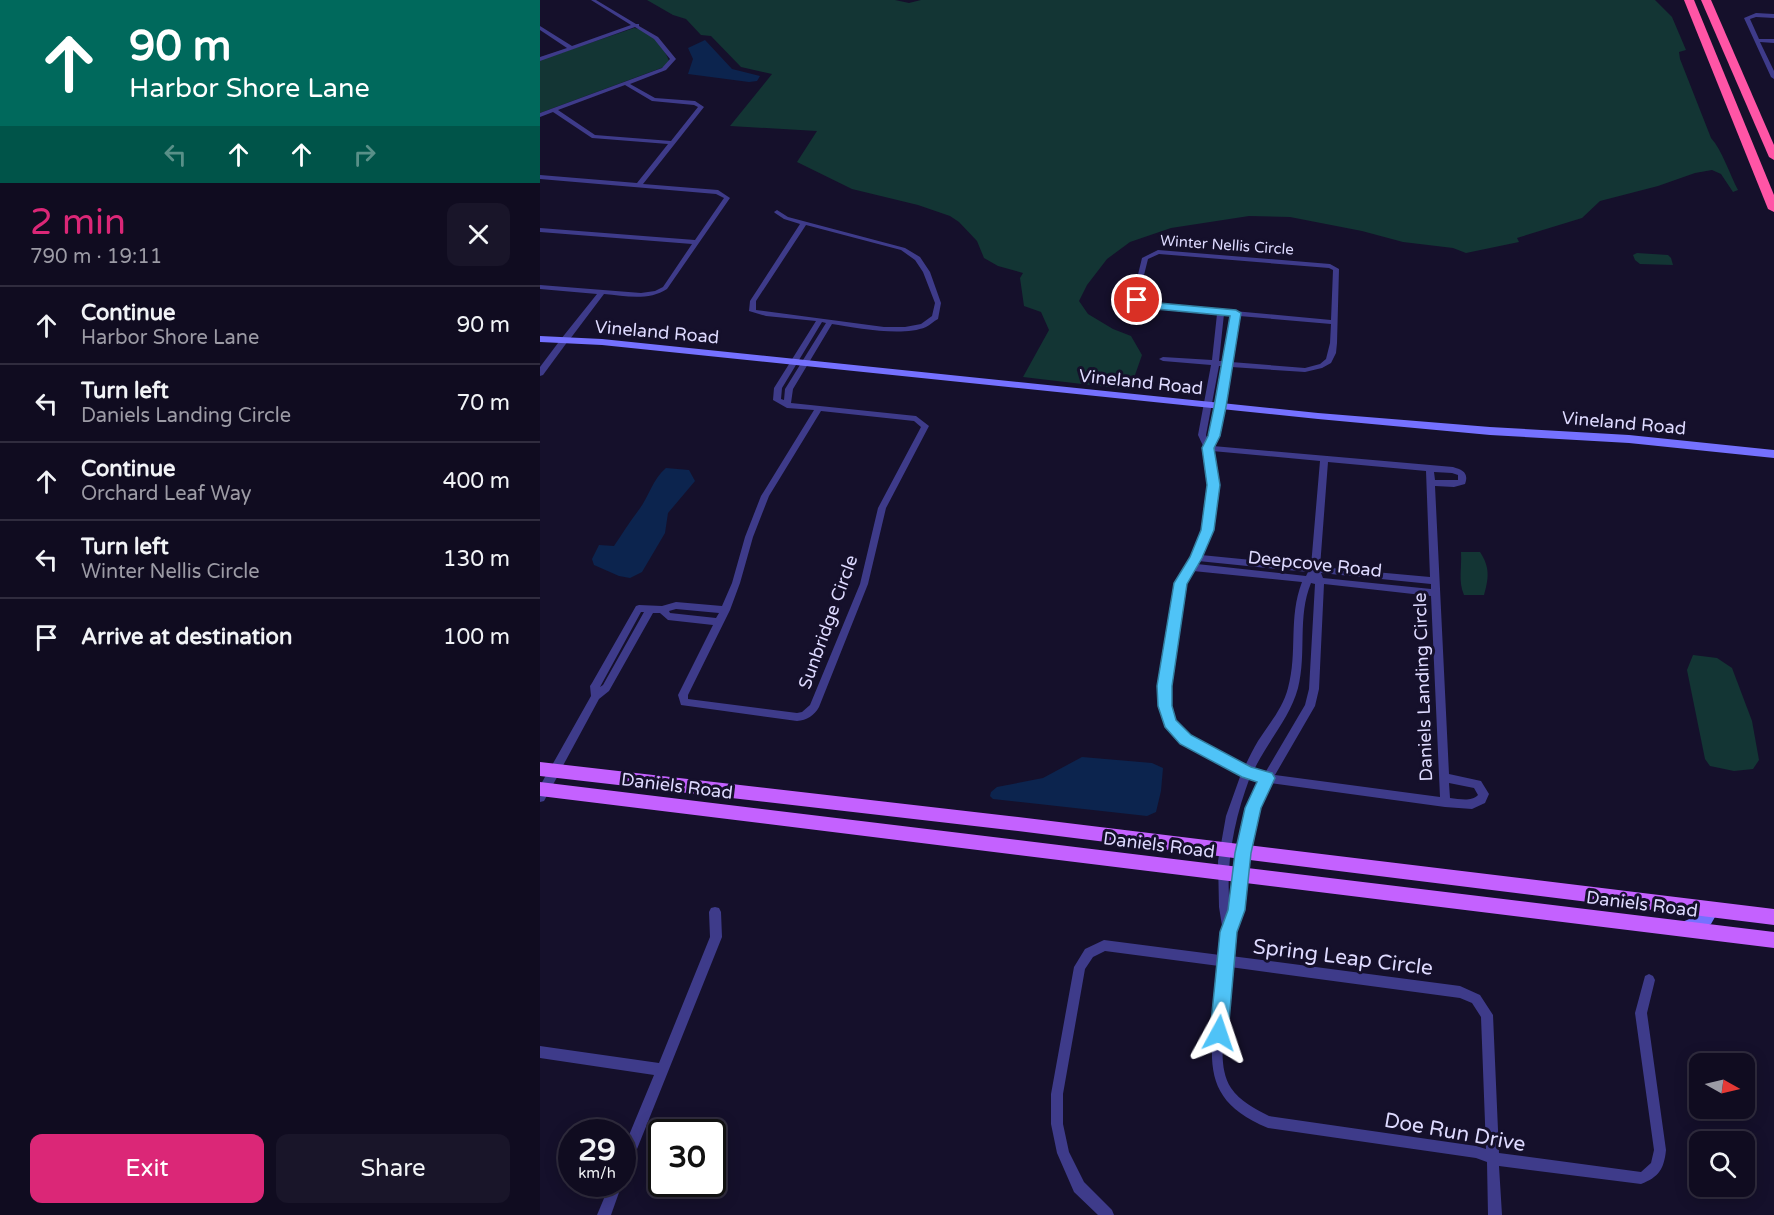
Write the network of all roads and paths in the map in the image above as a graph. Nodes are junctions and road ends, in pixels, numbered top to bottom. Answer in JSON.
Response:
{"nodes":[{"id":1,"x":593,"y":0,"type":"edge"},
{"id":2,"x":1689,"y":0,"type":"edge"},
{"id":3,"x":1706,"y":0,"type":"edge"},
{"id":4,"x":1774,"y":16,"type":"edge"},
{"id":5,"x":638,"y":25,"type":"junction"},
{"id":6,"x":540,"y":27,"type":"edge"},
{"id":7,"x":1757,"y":40,"type":"junction"},
{"id":8,"x":1774,"y":41,"type":"edge"},
{"id":9,"x":571,"y":48,"type":"junction"},
{"id":10,"x":540,"y":59,"type":"edge"},
{"id":11,"x":1772,"y":66,"type":"edge"},
{"id":12,"x":1774,"y":77,"type":"edge"},
{"id":13,"x":625,"y":83,"type":"junction"},
{"id":14,"x":554,"y":110,"type":"junction"},
{"id":15,"x":540,"y":115,"type":"edge"},
{"id":16,"x":673,"y":143,"type":"junction"},
{"id":17,"x":1774,"y":157,"type":"edge"},
{"id":18,"x":540,"y":177,"type":"edge"},
{"id":19,"x":638,"y":186,"type":"junction"},
{"id":20,"x":1774,"y":209,"type":"edge"},
{"id":21,"x":777,"y":212,"type":"dead end"},
{"id":22,"x":804,"y":223,"type":"junction"},
{"id":23,"x":540,"y":230,"type":"edge"},
{"id":24,"x":698,"y":242,"type":"junction"},
{"id":25,"x":540,"y":287,"type":"edge"},
{"id":26,"x":602,"y":292,"type":"junction"},
{"id":27,"x":1221,"y":312,"type":"junction"},
{"id":28,"x":1236,"y":313,"type":"junction"},
{"id":29,"x":819,"y":320,"type":"junction"},
{"id":30,"x":1334,"y":322,"type":"junction"},
{"id":31,"x":829,"y":323,"type":"junction"},
{"id":32,"x":540,"y":339,"type":"edge"},
{"id":33,"x":564,"y":341,"type":"junction"},
{"id":34,"x":1163,"y":359,"type":"dead end"},
{"id":35,"x":800,"y":362,"type":"junction"},
{"id":36,"x":1214,"y":363,"type":"junction"},
{"id":37,"x":1228,"y":364,"type":"junction"},
{"id":38,"x":540,"y":373,"type":"edge"},
{"id":39,"x":1213,"y":379,"type":"junction"},
{"id":40,"x":1224,"y":380,"type":"junction"},
{"id":41,"x":778,"y":388,"type":"junction"},
{"id":42,"x":789,"y":389,"type":"junction"},
{"id":43,"x":787,"y":405,"type":"junction"},
{"id":44,"x":1208,"y":405,"type":"junction"},
{"id":45,"x":1220,"y":407,"type":"junction"},
{"id":46,"x":819,"y":409,"type":"junction"},
{"id":47,"x":1203,"y":429,"type":"junction"},
{"id":48,"x":1215,"y":430,"type":"junction"},
{"id":49,"x":1208,"y":448,"type":"junction"},
{"id":50,"x":1774,"y":454,"type":"edge"},
{"id":51,"x":1324,"y":459,"type":"junction"},
{"id":52,"x":1430,"y":469,"type":"junction"},
{"id":53,"x":1431,"y":483,"type":"junction"},
{"id":54,"x":1193,"y":563,"type":"junction"},
{"id":55,"x":1315,"y":570,"type":"junction"},
{"id":56,"x":1307,"y":580,"type":"junction"},
{"id":57,"x":1320,"y":581,"type":"junction"},
{"id":58,"x":1435,"y":581,"type":"junction"},
{"id":59,"x":1436,"y":593,"type":"junction"},
{"id":60,"x":650,"y":609,"type":"junction"},
{"id":61,"x":662,"y":610,"type":"junction"},
{"id":62,"x":725,"y":610,"type":"junction"},
{"id":63,"x":719,"y":622,"type":"junction"},
{"id":64,"x":596,"y":696,"type":"junction"},
{"id":65,"x":548,"y":769,"type":"edge"},
{"id":66,"x":1247,"y":772,"type":"junction"},
{"id":67,"x":1267,"y":778,"type":"junction"},
{"id":68,"x":1444,"y":778,"type":"junction"},
{"id":69,"x":542,"y":792,"type":"edge"},
{"id":70,"x":1445,"y":802,"type":"junction"},
{"id":71,"x":1234,"y":803,"type":"junction"},
{"id":72,"x":1253,"y":808,"type":"junction"},
{"id":73,"x":1225,"y":851,"type":"junction"},
{"id":74,"x":1243,"y":853,"type":"junction"},
{"id":75,"x":1224,"y":873,"type":"junction"},
{"id":76,"x":1241,"y":875,"type":"junction"},
{"id":77,"x":1712,"y":910,"type":"junction"},
{"id":78,"x":715,"y":912,"type":"dead end"},
{"id":79,"x":1774,"y":917,"type":"edge"},
{"id":80,"x":1681,"y":929,"type":"junction"},
{"id":81,"x":1228,"y":932,"type":"junction"},
{"id":82,"x":1774,"y":940,"type":"edge"},
{"id":83,"x":1226,"y":962,"type":"junction"},
{"id":84,"x":1648,"y":980,"type":"dead end"},
{"id":85,"x":540,"y":1052,"type":"edge"},
{"id":86,"x":662,"y":1070,"type":"junction"},
{"id":87,"x":636,"y":1134,"type":"edge"},
{"id":88,"x":1491,"y":1157,"type":"junction"},
{"id":89,"x":611,"y":1197,"type":"edge"},
{"id":90,"x":604,"y":1215,"type":"edge"},
{"id":91,"x":1107,"y":1215,"type":"edge"},
{"id":92,"x":1496,"y":1215,"type":"edge"}],
"edges":[{"from":1,"to":5,"type":"street"},
{"from":2,"to":20,"type":"highway"},
{"from":3,"to":17,"type":"highway"},
{"from":4,"to":7,"type":"street"},
{"from":5,"to":9,"type":"street"},
{"from":5,"to":13,"type":"street"},
{"from":6,"to":9,"type":"street"},
{"from":7,"to":8,"type":"street"},
{"from":7,"to":11,"type":"street"},
{"from":9,"to":10,"type":"street"},
{"from":11,"to":12,"type":"street"},
{"from":13,"to":14,"type":"street"},
{"from":13,"to":16,"type":"street"},
{"from":14,"to":15,"type":"street"},
{"from":14,"to":16,"type":"street"},
{"from":16,"to":19,"type":"street"},
{"from":18,"to":19,"type":"street"},
{"from":19,"to":24,"type":"street"},
{"from":21,"to":22,"type":"street"},
{"from":22,"to":29,"type":"street"},
{"from":22,"to":31,"type":"street"},
{"from":23,"to":24,"type":"street"},
{"from":24,"to":26,"type":"street"},
{"from":25,"to":26,"type":"street"},
{"from":26,"to":33,"type":"street"},
{"from":27,"to":28,"type":"street","name":"Winter Nellis Circle"},
{"from":27,"to":30,"type":"street","name":"Winter Nellis Circle"},
{"from":27,"to":36,"type":"street","name":"Daniels Landing Circle"},
{"from":28,"to":30,"type":"street","name":"Winter Nellis Circle"},
{"from":28,"to":37,"type":"street"},
{"from":29,"to":31,"type":"street"},
{"from":29,"to":35,"type":"street"},
{"from":30,"to":37,"type":"street"},
{"from":31,"to":35,"type":"street"},
{"from":32,"to":33,"type":"main road","name":"Vineland Road"},
{"from":33,"to":35,"type":"main road","name":"Vineland Road"},
{"from":33,"to":38,"type":"street"},
{"from":34,"to":36,"type":"street"},
{"from":35,"to":41,"type":"street"},
{"from":35,"to":42,"type":"street"},
{"from":35,"to":44,"type":"main road","name":"Vineland Road"},
{"from":36,"to":37,"type":"street"},
{"from":36,"to":39,"type":"street","name":"Daniels Landing Circle"},
{"from":37,"to":40,"type":"street"},
{"from":39,"to":40,"type":"street"},
{"from":39,"to":44,"type":"street","name":"Daniels Landing Circle"},
{"from":40,"to":45,"type":"street"},
{"from":41,"to":42,"type":"street"},
{"from":41,"to":43,"type":"street"},
{"from":42,"to":43,"type":"street"},
{"from":43,"to":46,"type":"street","name":"Sunbridge Circle"},
{"from":44,"to":45,"type":"main road","name":"Vineland Road"},
{"from":44,"to":47,"type":"street","name":"Daniels Landing Circle"},
{"from":45,"to":48,"type":"street"},
{"from":45,"to":50,"type":"main road","name":"Vineland Road"},
{"from":46,"to":62,"type":"street","name":"Sunbridge Circle"},
{"from":46,"to":63,"type":"street","name":"Sunbridge Circle"},
{"from":47,"to":48,"type":"street"},
{"from":47,"to":49,"type":"street","name":"Daniels Landing Circle"},
{"from":48,"to":49,"type":"street"},
{"from":49,"to":51,"type":"street"},
{"from":49,"to":54,"type":"street","name":"Daniels Landing Circle"},
{"from":51,"to":52,"type":"street"},
{"from":51,"to":55,"type":"street"},
{"from":52,"to":53,"type":"street","name":"Daniels Landing Circle"},
{"from":52,"to":53,"type":"street"},
{"from":53,"to":58,"type":"street","name":"Daniels Landing Circle"},
{"from":54,"to":55,"type":"street","name":"Deepcove Road"},
{"from":54,"to":56,"type":"street","name":"Deepcove Road"},
{"from":54,"to":66,"type":"street","name":"Daniels Landing Circle"},
{"from":55,"to":56,"type":"street"},
{"from":55,"to":57,"type":"street"},
{"from":55,"to":58,"type":"street","name":"Deepcove Road"},
{"from":56,"to":57,"type":"street","name":"Deepcove Road"},
{"from":56,"to":66,"type":"street","name":"Doe Run Drive"},
{"from":57,"to":59,"type":"street","name":"Deepcove Road"},
{"from":57,"to":67,"type":"street","name":"Doe Run Drive"},
{"from":58,"to":59,"type":"street","name":"Daniels Landing Circle"},
{"from":59,"to":68,"type":"street","name":"Daniels Landing Circle"},
{"from":60,"to":61,"type":"street"},
{"from":60,"to":64,"type":"street"},
{"from":60,"to":64,"type":"street"},
{"from":61,"to":62,"type":"street"},
{"from":61,"to":63,"type":"street"},
{"from":62,"to":63,"type":"street","name":"Sunbridge Circle"},
{"from":64,"to":65,"type":"street"},
{"from":65,"to":69,"type":"street"},
{"from":65,"to":73,"type":"main road","name":"Daniels Road"},
{"from":66,"to":67,"type":"street","name":"Daniels Landing Circle"},
{"from":66,"to":71,"type":"street","name":"Doe Run Drive"},
{"from":67,"to":70,"type":"street","name":"Daniels Landing Circle"},
{"from":67,"to":72,"type":"street","name":"Doe Run Drive"},
{"from":68,"to":70,"type":"street","name":"Daniels Landing Circle"},
{"from":68,"to":70,"type":"street"},
{"from":69,"to":75,"type":"main road","name":"Daniels Road"},
{"from":71,"to":72,"type":"street"},
{"from":71,"to":73,"type":"street","name":"Doe Run Drive"},
{"from":72,"to":74,"type":"street","name":"Doe Run Drive"},
{"from":73,"to":74,"type":"main road","name":"Daniels Road"},
{"from":73,"to":75,"type":"street","name":"Doe Run Drive"},
{"from":74,"to":76,"type":"street","name":"Doe Run Drive"},
{"from":74,"to":77,"type":"main road","name":"Daniels Road"},
{"from":75,"to":76,"type":"main road","name":"Daniels Road"},
{"from":75,"to":81,"type":"street","name":"Doe Run Drive"},
{"from":76,"to":80,"type":"main road","name":"Daniels Road"},
{"from":76,"to":81,"type":"street","name":"Doe Run Drive"},
{"from":77,"to":79,"type":"main road","name":"Daniels Road"},
{"from":77,"to":80,"type":"main road"},
{"from":78,"to":86,"type":"street"},
{"from":80,"to":82,"type":"main road","name":"Daniels Road"},
{"from":81,"to":83,"type":"street","name":"Doe Run Drive"},
{"from":83,"to":88,"type":"street","name":"Doe Run Drive"},
{"from":83,"to":88,"type":"street","name":"Spring Leap Circle"},
{"from":83,"to":91,"type":"street","name":"Spring Leap Circle"},
{"from":84,"to":88,"type":"street","name":"Doe Run Drive"},
{"from":85,"to":86,"type":"street"},
{"from":86,"to":87,"type":"street"},
{"from":88,"to":92,"type":"street","name":"Spring Leap Circle"},
{"from":89,"to":90,"type":"street"}]}
